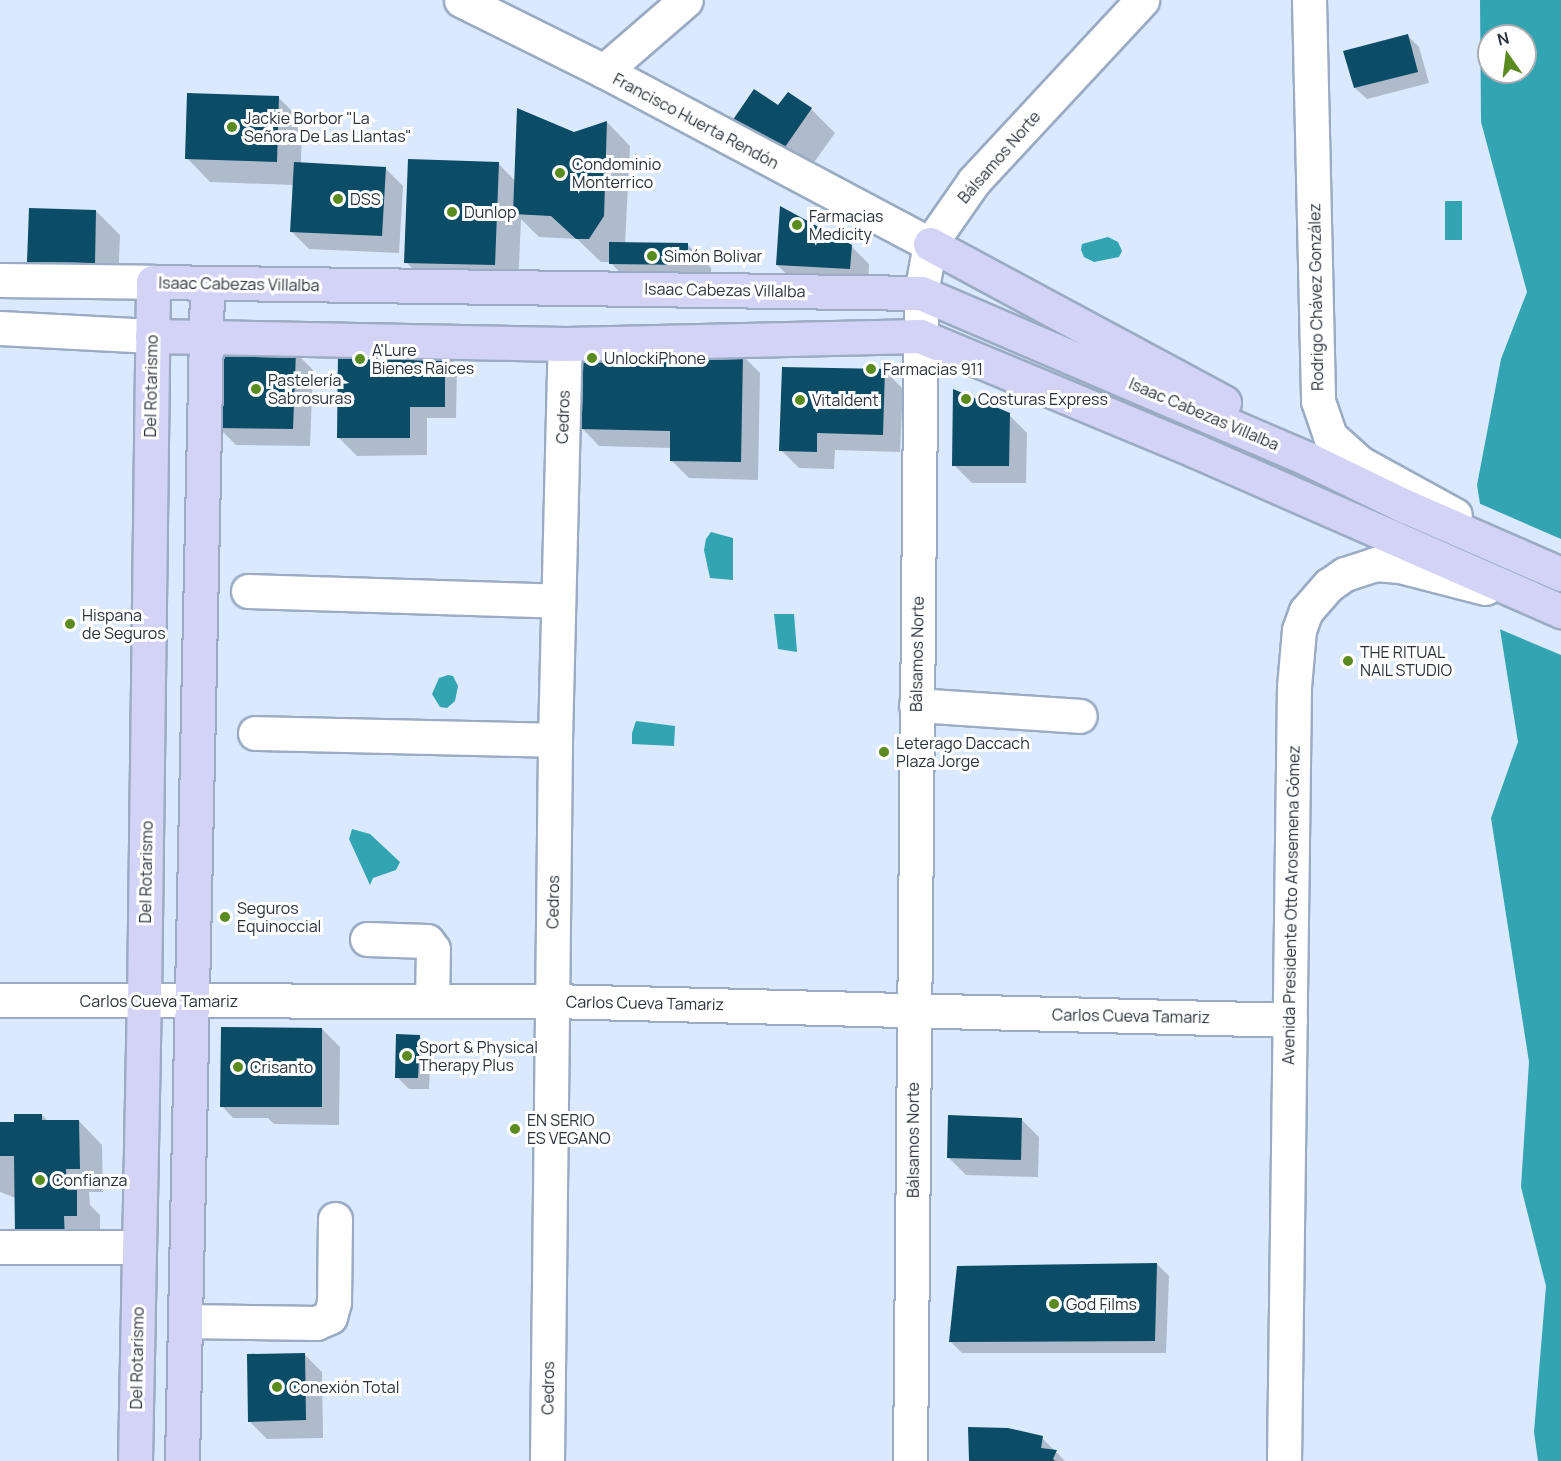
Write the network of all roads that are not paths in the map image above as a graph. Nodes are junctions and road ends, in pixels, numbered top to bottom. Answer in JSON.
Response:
{"nodes":[{"id":1,"x":461,"y":0,"type":"edge"},
{"id":2,"x":519,"y":0,"type":"edge"},
{"id":3,"x":686,"y":0,"type":"edge"},
{"id":4,"x":1142,"y":0,"type":"edge"},
{"id":5,"x":1309,"y":0,"type":"edge"},
{"id":6,"x":527,"y":32,"type":"junction"},
{"id":7,"x":604,"y":71,"type":"junction"},
{"id":8,"x":930,"y":244,"type":"junction"},
{"id":9,"x":2,"y":275,"type":"edge"},
{"id":10,"x":153,"y":282,"type":"junction"},
{"id":11,"x":207,"y":283,"type":"junction"},
{"id":12,"x":921,"y":293,"type":"junction"},
{"id":13,"x":0,"y":328,"type":"edge"},
{"id":14,"x":152,"y":336,"type":"junction"},
{"id":15,"x":920,"y":336,"type":"junction"},
{"id":16,"x":206,"y":337,"type":"junction"},
{"id":17,"x":566,"y":344,"type":"junction"},
{"id":18,"x":1308,"y":459,"type":"junction"},
{"id":19,"x":1408,"y":498,"type":"junction"},
{"id":20,"x":1396,"y":552,"type":"junction"},
{"id":21,"x":1559,"y":573,"type":"edge"},
{"id":22,"x":248,"y":591,"type":"dead end"},
{"id":23,"x":558,"y":601,"type":"junction"},
{"id":24,"x":1552,"y":607,"type":"edge"},
{"id":25,"x":916,"y":705,"type":"junction"},
{"id":26,"x":1080,"y":716,"type":"dead end"},
{"id":27,"x":255,"y":733,"type":"dead end"},
{"id":28,"x":555,"y":740,"type":"junction"},
{"id":29,"x":367,"y":939,"type":"dead end"},
{"id":30,"x":0,"y":1000,"type":"edge"},
{"id":31,"x":144,"y":1001,"type":"junction"},
{"id":32,"x":192,"y":1001,"type":"junction"},
{"id":33,"x":432,"y":1001,"type":"junction"},
{"id":34,"x":552,"y":1001,"type":"junction"},
{"id":35,"x":914,"y":1010,"type":"junction"},
{"id":36,"x":1290,"y":1020,"type":"junction"},
{"id":37,"x":335,"y":1219,"type":"dead end"},
{"id":38,"x":0,"y":1247,"type":"edge"},
{"id":39,"x":140,"y":1247,"type":"junction"},
{"id":40,"x":185,"y":1321,"type":"junction"},
{"id":41,"x":135,"y":1461,"type":"edge"},
{"id":42,"x":182,"y":1461,"type":"edge"},
{"id":43,"x":547,"y":1461,"type":"edge"},
{"id":44,"x":910,"y":1461,"type":"edge"},
{"id":45,"x":1284,"y":1461,"type":"edge"}],
"edges":[{"from":1,"to":6,"type":"street","name":"Francisco Huerta Rendón"},
{"from":2,"to":6,"type":"street"},
{"from":3,"to":7,"type":"street"},
{"from":4,"to":8,"type":"street","name":"Bálsamos Norte"},
{"from":5,"to":19,"type":"street","name":"Rodrigo Chávez González"},
{"from":6,"to":7,"type":"street","name":"Francisco Huerta Rendón"},
{"from":7,"to":8,"type":"street","name":"Francisco Huerta Rendón"},
{"from":8,"to":12,"type":"street","name":"Bálsamos Norte"},
{"from":8,"to":18,"type":"main road"},
{"from":9,"to":10,"type":"street","name":"Isaac Cabezas Villalba"},
{"from":10,"to":11,"type":"main road","name":"Isaac Cabezas Villalba"},
{"from":10,"to":14,"type":"main road","name":"Del Rotarismo"},
{"from":11,"to":12,"type":"main road","name":"Isaac Cabezas Villalba"},
{"from":11,"to":16,"type":"main road"},
{"from":12,"to":15,"type":"street","name":"Bálsamos Norte"},
{"from":12,"to":18,"type":"main road","name":"Isaac Cabezas Villalba"},
{"from":13,"to":14,"type":"street"},
{"from":14,"to":16,"type":"main road"},
{"from":14,"to":31,"type":"main road","name":"Del Rotarismo"},
{"from":15,"to":17,"type":"main road"},
{"from":15,"to":20,"type":"main road"},
{"from":15,"to":25,"type":"street","name":"Bálsamos Norte"},
{"from":16,"to":17,"type":"main road"},
{"from":16,"to":32,"type":"main road"},
{"from":17,"to":23,"type":"street","name":"Cedros"},
{"from":18,"to":19,"type":"main road","name":"Isaac Cabezas Villalba"},
{"from":19,"to":21,"type":"main road","name":"Isaac Cabezas Villalba"},
{"from":20,"to":24,"type":"main road"},
{"from":20,"to":36,"type":"street","name":"Avenida Presidente Otto Arosemena Gómez"},
{"from":22,"to":23,"type":"street"},
{"from":23,"to":28,"type":"street","name":"Cedros"},
{"from":25,"to":26,"type":"street"},
{"from":25,"to":35,"type":"street","name":"Bálsamos Norte"},
{"from":27,"to":28,"type":"street"},
{"from":28,"to":34,"type":"street","name":"Cedros"},
{"from":29,"to":33,"type":"street"},
{"from":30,"to":31,"type":"street","name":"Carlos Cueva Tamariz"},
{"from":31,"to":32,"type":"street","name":"Carlos Cueva Tamariz"},
{"from":31,"to":39,"type":"main road","name":"Del Rotarismo"},
{"from":32,"to":33,"type":"street","name":"Carlos Cueva Tamariz"},
{"from":32,"to":40,"type":"main road"},
{"from":33,"to":34,"type":"street","name":"Carlos Cueva Tamariz"},
{"from":34,"to":35,"type":"street","name":"Carlos Cueva Tamariz"},
{"from":34,"to":43,"type":"street","name":"Cedros"},
{"from":35,"to":36,"type":"street","name":"Carlos Cueva Tamariz"},
{"from":35,"to":44,"type":"street","name":"Bálsamos Norte"},
{"from":36,"to":45,"type":"street","name":"Avenida Presidente Otto Arosemena Gómez"},
{"from":37,"to":40,"type":"street"},
{"from":38,"to":39,"type":"street"},
{"from":39,"to":41,"type":"main road","name":"Del Rotarismo"},
{"from":40,"to":42,"type":"main road"}]}
